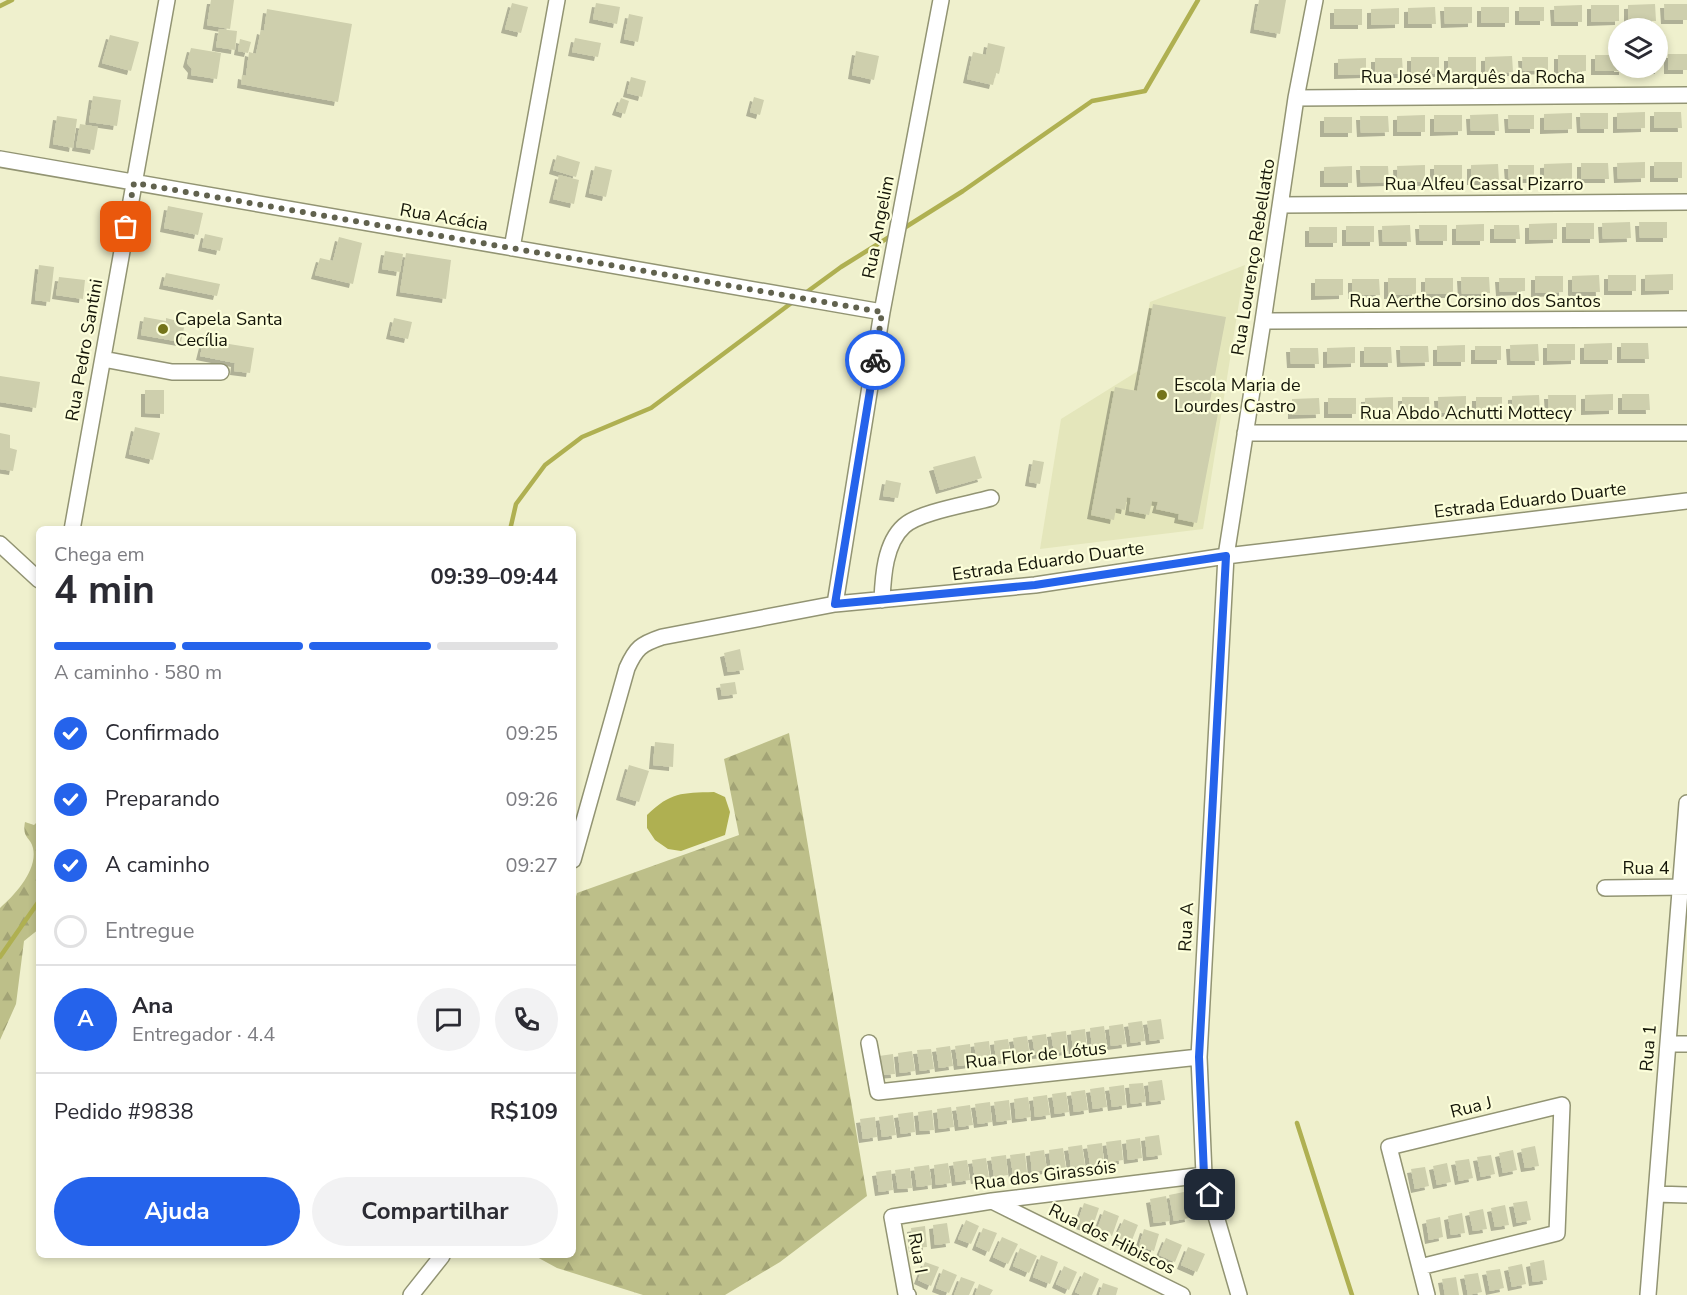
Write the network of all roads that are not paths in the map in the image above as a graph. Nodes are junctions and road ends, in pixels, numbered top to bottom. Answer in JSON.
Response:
{"nodes":[{"id":1,"x":167,"y":0,"type":"edge"},
{"id":2,"x":557,"y":0,"type":"edge"},
{"id":3,"x":941,"y":0,"type":"edge"},
{"id":4,"x":1315,"y":0,"type":"edge"},
{"id":5,"x":1687,"y":95,"type":"edge"},
{"id":6,"x":1296,"y":98,"type":"junction"},
{"id":7,"x":0,"y":159,"type":"edge"},
{"id":8,"x":134,"y":183,"type":"junction"},
{"id":9,"x":1687,"y":202,"type":"edge"},
{"id":10,"x":1281,"y":205,"type":"junction"},
{"id":11,"x":512,"y":248,"type":"junction"},
{"id":12,"x":882,"y":312,"type":"junction"},
{"id":13,"x":1687,"y":319,"type":"edge"},
{"id":14,"x":1263,"y":321,"type":"junction"},
{"id":15,"x":103,"y":359,"type":"junction"},
{"id":16,"x":221,"y":372,"type":"dead end"},
{"id":17,"x":1245,"y":433,"type":"junction"},
{"id":18,"x":1687,"y":433,"type":"edge"},
{"id":19,"x":991,"y":498,"type":"dead end"},
{"id":20,"x":1687,"y":501,"type":"edge"},
{"id":21,"x":73,"y":526,"type":"edge"},
{"id":22,"x":0,"y":544,"type":"edge"},
{"id":23,"x":1226,"y":556,"type":"junction"},
{"id":24,"x":36,"y":577,"type":"edge"},
{"id":25,"x":882,"y":600,"type":"junction"},
{"id":26,"x":835,"y":604,"type":"junction"},
{"id":27,"x":1687,"y":803,"type":"edge"},
{"id":28,"x":576,"y":849,"type":"edge"},
{"id":29,"x":1684,"y":887,"type":"edge"},
{"id":30,"x":1605,"y":888,"type":"dead end"},
{"id":31,"x":869,"y":1044,"type":"dead end"},
{"id":32,"x":1668,"y":1044,"type":"junction"},
{"id":33,"x":1687,"y":1044,"type":"edge"},
{"id":34,"x":1199,"y":1057,"type":"junction"},
{"id":35,"x":1204,"y":1175,"type":"junction"},
{"id":36,"x":1656,"y":1194,"type":"junction"},
{"id":37,"x":1687,"y":1195,"type":"edge"},
{"id":38,"x":992,"y":1201,"type":"junction"},
{"id":39,"x":891,"y":1217,"type":"joint"},
{"id":40,"x":440,"y":1258,"type":"edge"},
{"id":41,"x":1420,"y":1267,"type":"junction"},
{"id":42,"x":411,"y":1295,"type":"edge"},
{"id":43,"x":908,"y":1295,"type":"edge"},
{"id":44,"x":1182,"y":1295,"type":"edge"},
{"id":45,"x":1239,"y":1295,"type":"edge"},
{"id":46,"x":1427,"y":1295,"type":"edge"},
{"id":47,"x":1648,"y":1295,"type":"edge"}],
"edges":[{"from":1,"to":8,"type":"street","name":"Rua Pedro Santini"},
{"from":2,"to":11,"type":"street"},
{"from":3,"to":12,"type":"street","name":"Rua Angelim"},
{"from":4,"to":6,"type":"street","name":"Rua Lourenço Rebellatto"},
{"from":5,"to":6,"type":"street","name":"Rua José Marquês da Rocha"},
{"from":6,"to":10,"type":"street","name":"Rua Lourenço Rebellatto"},
{"from":7,"to":8,"type":"street","name":"Rua Acácia"},
{"from":8,"to":11,"type":"street","name":"Rua Acácia"},
{"from":8,"to":15,"type":"street","name":"Rua Pedro Santini"},
{"from":9,"to":10,"type":"street","name":"Rua Alfeu Cassal Pizarro"},
{"from":10,"to":14,"type":"street","name":"Rua Lourenço Rebellatto"},
{"from":11,"to":12,"type":"street","name":"Rua Acácia"},
{"from":12,"to":26,"type":"street","name":"Rua Angelim"},
{"from":13,"to":14,"type":"street","name":"Rua Aerthe Corsino dos Santos"},
{"from":14,"to":17,"type":"street","name":"Rua Lourenço Rebellatto"},
{"from":15,"to":16,"type":"street"},
{"from":15,"to":21,"type":"street","name":"Rua Pedro Santini"},
{"from":17,"to":18,"type":"street","name":"Rua Abdo Achutti Mottecy"},
{"from":17,"to":23,"type":"street","name":"Rua Lourenço Rebellatto"},
{"from":19,"to":25,"type":"street"},
{"from":20,"to":23,"type":"street","name":"Estrada Eduardo Duarte"},
{"from":22,"to":24,"type":"street"},
{"from":23,"to":25,"type":"street","name":"Estrada Eduardo Duarte"},
{"from":23,"to":34,"type":"street","name":"Rua A"},
{"from":25,"to":26,"type":"street","name":"Estrada Eduardo Duarte"},
{"from":26,"to":28,"type":"street","name":"Estrada Eduardo Duarte"},
{"from":27,"to":29,"type":"street","name":"Rua 1"},
{"from":29,"to":30,"type":"street","name":"Rua 4"},
{"from":29,"to":32,"type":"street","name":"Rua 1"},
{"from":31,"to":34,"type":"street","name":"Rua Flor de Lótus"},
{"from":32,"to":33,"type":"street"},
{"from":32,"to":36,"type":"street","name":"Rua 1"},
{"from":34,"to":35,"type":"street","name":"Rua A"},
{"from":35,"to":38,"type":"street","name":"Rua dos Girassóis"},
{"from":35,"to":45,"type":"street","name":"Rua A"},
{"from":36,"to":37,"type":"street"},
{"from":36,"to":47,"type":"street","name":"Rua 1"},
{"from":38,"to":39,"type":"street","name":"Rua dos Girassóis"},
{"from":38,"to":44,"type":"street","name":"Rua dos Hibiscos"},
{"from":39,"to":43,"type":"street","name":"Rua I"},
{"from":40,"to":42,"type":"street"},
{"from":41,"to":41,"type":"street","name":"Rua J"},
{"from":41,"to":46,"type":"street"}]}
